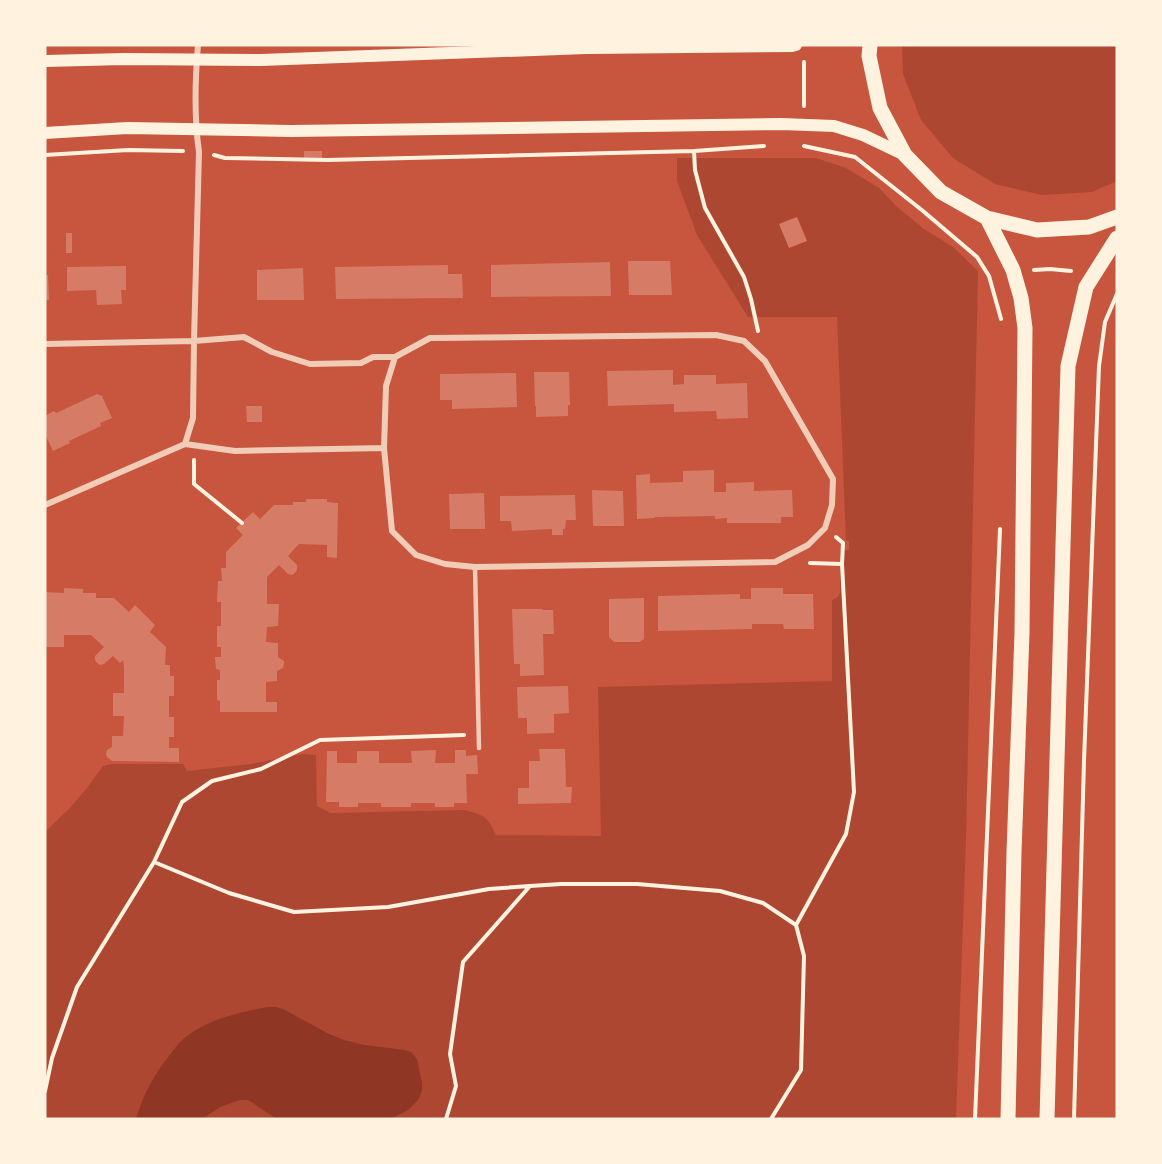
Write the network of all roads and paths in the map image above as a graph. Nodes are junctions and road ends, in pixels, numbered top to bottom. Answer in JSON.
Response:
{"nodes":[{"id":1,"x":198,"y":45,"type":"edge"},
{"id":2,"x":796,"y":45,"type":"edge"},
{"id":3,"x":870,"y":45,"type":"edge"},
{"id":4,"x":804,"y":56,"type":"dead end"},
{"id":5,"x":197,"y":60,"type":"junction"},
{"id":6,"x":45,"y":61,"type":"edge"},
{"id":7,"x":804,"y":125,"type":"junction"},
{"id":8,"x":196,"y":129,"type":"junction"},
{"id":9,"x":45,"y":133,"type":"edge"},
{"id":10,"x":771,"y":145,"type":"dead end"},
{"id":11,"x":694,"y":151,"type":"junction"},
{"id":12,"x":199,"y":152,"type":"junction"},
{"id":13,"x":45,"y":155,"type":"edge"},
{"id":14,"x":904,"y":155,"type":"junction"},
{"id":15,"x":1117,"y":217,"type":"edge"},
{"id":16,"x":987,"y":218,"type":"junction"},
{"id":17,"x":1117,"y":238,"type":"edge"},
{"id":18,"x":1012,"y":270,"type":"junction"},
{"id":19,"x":1095,"y":274,"type":"junction"},
{"id":20,"x":989,"y":276,"type":"junction"},
{"id":21,"x":1117,"y":294,"type":"edge"},
{"id":22,"x":1002,"y":321,"type":"dead end"},
{"id":23,"x":194,"y":341,"type":"junction"},
{"id":24,"x":45,"y":344,"type":"edge"},
{"id":25,"x":395,"y":357,"type":"junction"},
{"id":26,"x":765,"y":361,"type":"junction"},
{"id":27,"x":185,"y":444,"type":"junction"},
{"id":28,"x":194,"y":445,"type":"junction"},
{"id":29,"x":384,"y":448,"type":"junction"},
{"id":30,"x":45,"y":505,"type":"edge"},
{"id":31,"x":242,"y":523,"type":"dead end"},
{"id":32,"x":1000,"y":523,"type":"dead end"},
{"id":33,"x":825,"y":528,"type":"junction"},
{"id":34,"x":475,"y":567,"type":"junction"},
{"id":35,"x":478,"y":734,"type":"junction"},
{"id":36,"x":479,"y":748,"type":"dead end"},
{"id":37,"x":154,"y":861,"type":"junction"},
{"id":38,"x":530,"y":886,"type":"junction"},
{"id":39,"x":796,"y":925,"type":"junction"},
{"id":40,"x":45,"y":1091,"type":"edge"},
{"id":41,"x":446,"y":1119,"type":"edge"},
{"id":42,"x":771,"y":1119,"type":"edge"},
{"id":43,"x":975,"y":1119,"type":"edge"},
{"id":44,"x":1008,"y":1119,"type":"edge"},
{"id":45,"x":1047,"y":1119,"type":"edge"},
{"id":46,"x":1074,"y":1119,"type":"edge"}],
"edges":[{"from":1,"to":5,"type":"street"},
{"from":2,"to":5,"type":"main road"},
{"from":3,"to":14,"type":"main road"},
{"from":4,"to":7,"type":"path"},
{"from":5,"to":6,"type":"main road"},
{"from":5,"to":8,"type":"street"},
{"from":7,"to":8,"type":"main road"},
{"from":7,"to":14,"type":"main road"},
{"from":7,"to":20,"type":"path"},
{"from":8,"to":9,"type":"main road"},
{"from":8,"to":12,"type":"street"},
{"from":10,"to":11,"type":"path"},
{"from":11,"to":12,"type":"path"},
{"from":11,"to":26,"type":"path"},
{"from":12,"to":13,"type":"path"},
{"from":12,"to":23,"type":"street"},
{"from":14,"to":16,"type":"main road"},
{"from":15,"to":16,"type":"main road"},
{"from":16,"to":18,"type":"main road"},
{"from":17,"to":19,"type":"main road"},
{"from":18,"to":19,"type":"path"},
{"from":18,"to":20,"type":"path"},
{"from":18,"to":44,"type":"main road"},
{"from":19,"to":45,"type":"main road"},
{"from":20,"to":22,"type":"path"},
{"from":21,"to":46,"type":"path"},
{"from":23,"to":24,"type":"street"},
{"from":23,"to":25,"type":"street"},
{"from":23,"to":27,"type":"street"},
{"from":25,"to":26,"type":"street"},
{"from":25,"to":29,"type":"street"},
{"from":26,"to":33,"type":"street"},
{"from":27,"to":28,"type":"street"},
{"from":27,"to":30,"type":"street"},
{"from":28,"to":29,"type":"street"},
{"from":28,"to":31,"type":"path"},
{"from":29,"to":34,"type":"street"},
{"from":32,"to":43,"type":"path"},
{"from":33,"to":34,"type":"street"},
{"from":33,"to":39,"type":"path"},
{"from":34,"to":35,"type":"lane"},
{"from":35,"to":36,"type":"lane"},
{"from":35,"to":37,"type":"path"},
{"from":37,"to":38,"type":"path"},
{"from":37,"to":40,"type":"path"},
{"from":38,"to":39,"type":"path"},
{"from":38,"to":41,"type":"path"},
{"from":39,"to":42,"type":"path"}]}
